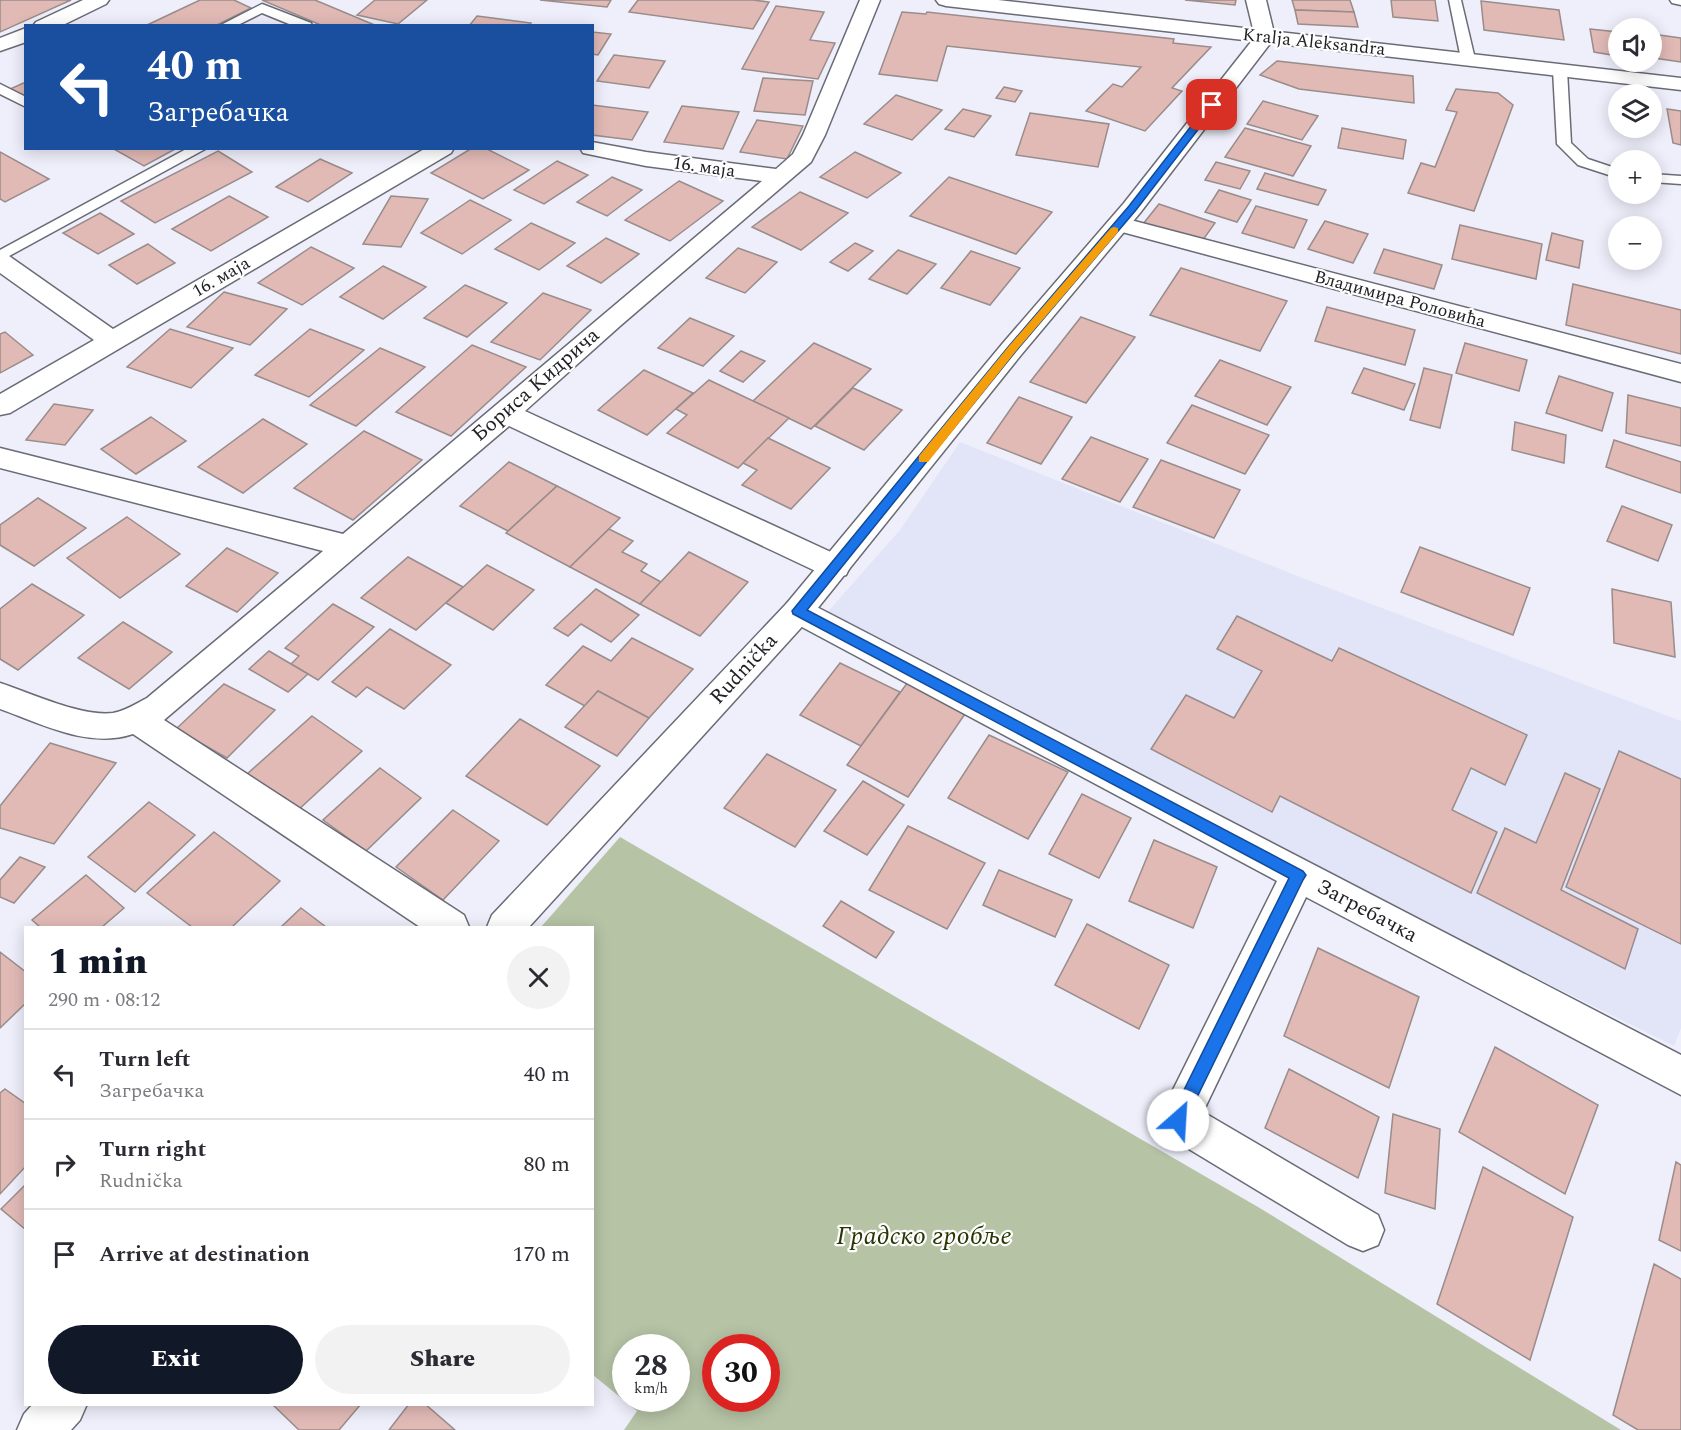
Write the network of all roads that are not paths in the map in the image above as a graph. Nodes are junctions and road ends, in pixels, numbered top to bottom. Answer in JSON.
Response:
{"nodes":[{"id":1,"x":99,"y":0,"type":"edge"},
{"id":2,"x":870,"y":0,"type":"edge"},
{"id":3,"x":946,"y":0,"type":"edge"},
{"id":4,"x":1256,"y":0,"type":"edge"},
{"id":5,"x":1455,"y":0,"type":"edge"},
{"id":6,"x":1676,"y":0,"type":"edge"},
{"id":7,"x":1681,"y":1,"type":"edge"},
{"id":8,"x":47,"y":24,"type":"edge"},
{"id":9,"x":229,"y":24,"type":"edge"},
{"id":10,"x":301,"y":24,"type":"edge"},
{"id":11,"x":24,"y":35,"type":"edge"},
{"id":12,"x":1265,"y":37,"type":"junction"},
{"id":13,"x":0,"y":45,"type":"edge"},
{"id":14,"x":1468,"y":59,"type":"junction"},
{"id":15,"x":1560,"y":70,"type":"junction"},
{"id":16,"x":1681,"y":84,"type":"edge"},
{"id":17,"x":0,"y":88,"type":"edge"},
{"id":18,"x":24,"y":102,"type":"edge"},
{"id":19,"x":594,"y":149,"type":"edge"},
{"id":20,"x":196,"y":150,"type":"edge"},
{"id":21,"x":440,"y":150,"type":"edge"},
{"id":22,"x":1608,"y":170,"type":"edge"},
{"id":23,"x":782,"y":177,"type":"junction"},
{"id":24,"x":1662,"y":179,"type":"edge"},
{"id":25,"x":1681,"y":180,"type":"edge"},
{"id":26,"x":1119,"y":224,"type":"junction"},
{"id":27,"x":0,"y":258,"type":"edge"},
{"id":28,"x":112,"y":340,"type":"junction"},
{"id":29,"x":1681,"y":373,"type":"edge"},
{"id":30,"x":0,"y":406,"type":"edge"},
{"id":31,"x":506,"y":413,"type":"junction"},
{"id":32,"x":0,"y":458,"type":"edge"},
{"id":33,"x":347,"y":546,"type":"junction"},
{"id":34,"x":835,"y":567,"type":"junction"},
{"id":35,"x":798,"y":611,"type":"junction"},
{"id":36,"x":0,"y":696,"type":"edge"},
{"id":37,"x":136,"y":719,"type":"junction"},
{"id":38,"x":1298,"y":875,"type":"junction"},
{"id":39,"x":449,"y":926,"type":"edge"},
{"id":40,"x":506,"y":926,"type":"edge"},
{"id":41,"x":1681,"y":1076,"type":"edge"},
{"id":42,"x":1363,"y":1230,"type":"dead end"},
{"id":43,"x":62,"y":1406,"type":"edge"},
{"id":44,"x":40,"y":1430,"type":"edge"}],
"edges":[{"from":1,"to":8,"type":"street"},
{"from":2,"to":23,"type":"street","name":"Бориса Kидрича"},
{"from":3,"to":12,"type":"street","name":"Kralja Aleksandra"},
{"from":4,"to":12,"type":"street"},
{"from":5,"to":14,"type":"lane"},
{"from":6,"to":7,"type":"lane"},
{"from":9,"to":10,"type":"lane"},
{"from":11,"to":13,"type":"street"},
{"from":12,"to":14,"type":"street","name":"Kralja Aleksandra"},
{"from":12,"to":26,"type":"street","name":"Rudnička"},
{"from":14,"to":15,"type":"street","name":"Kralja Aleksandra"},
{"from":15,"to":16,"type":"street","name":"Kralja Aleksandra"},
{"from":15,"to":22,"type":"lane"},
{"from":17,"to":18,"type":"lane"},
{"from":19,"to":23,"type":"street","name":"16. маја"},
{"from":20,"to":27,"type":"lane"},
{"from":21,"to":28,"type":"street","name":"16. маја"},
{"from":23,"to":31,"type":"street","name":"Бориса Kидрича"},
{"from":24,"to":25,"type":"lane"},
{"from":26,"to":29,"type":"street","name":"Владимира Роловића"},
{"from":26,"to":34,"type":"street","name":"Rudnička"},
{"from":27,"to":28,"type":"street"},
{"from":28,"to":30,"type":"street","name":"16. маја"},
{"from":31,"to":33,"type":"street","name":"Бориса Kидрича"},
{"from":31,"to":34,"type":"street"},
{"from":32,"to":33,"type":"street"},
{"from":33,"to":37,"type":"street","name":"Бориса Kидрича"},
{"from":34,"to":35,"type":"street","name":"Rudnička"},
{"from":35,"to":38,"type":"street","name":"Загребачка"},
{"from":35,"to":40,"type":"street","name":"Rudnička"},
{"from":36,"to":37,"type":"street","name":"Бориса Kидрича"},
{"from":37,"to":39,"type":"street"},
{"from":38,"to":41,"type":"street","name":"Загребачка"},
{"from":38,"to":42,"type":"street"},
{"from":43,"to":44,"type":"street"}]}
